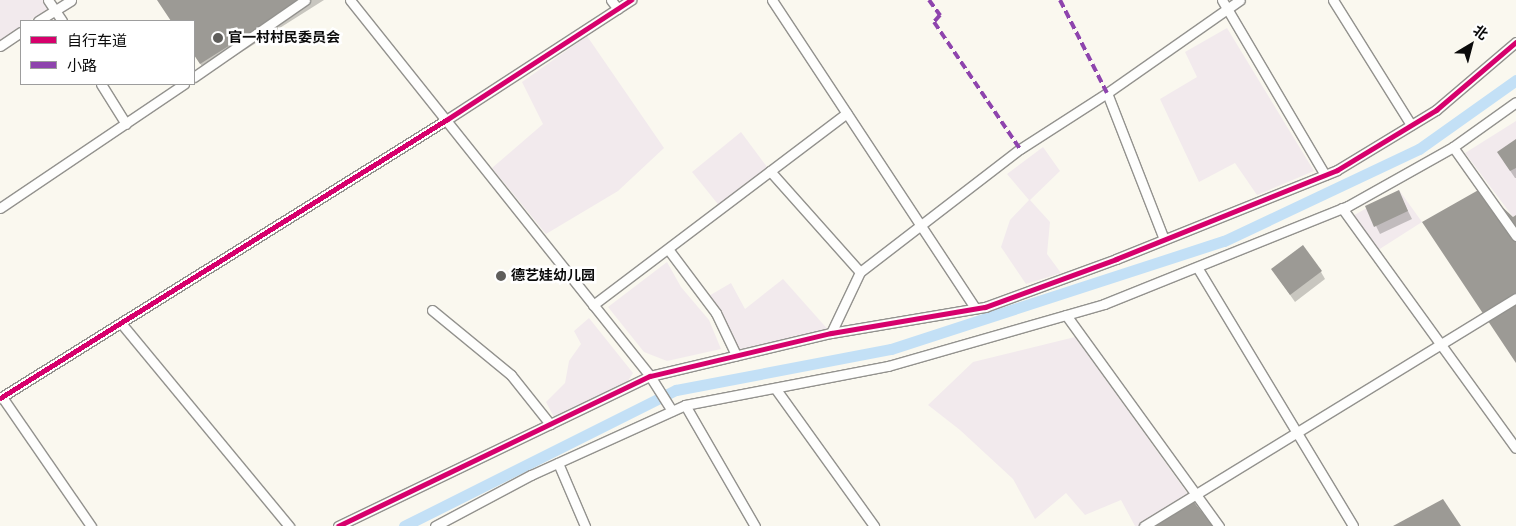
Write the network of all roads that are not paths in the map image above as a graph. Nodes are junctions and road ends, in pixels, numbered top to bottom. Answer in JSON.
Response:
{"nodes":[{"id":1,"x":48,"y":0,"type":"edge"},
{"id":2,"x":71,"y":0,"type":"edge"},
{"id":3,"x":304,"y":0,"type":"edge"},
{"id":4,"x":350,"y":0,"type":"edge"},
{"id":5,"x":611,"y":0,"type":"edge"},
{"id":6,"x":631,"y":0,"type":"edge"},
{"id":7,"x":772,"y":0,"type":"edge"},
{"id":8,"x":1240,"y":0,"type":"edge"},
{"id":9,"x":1333,"y":0,"type":"edge"},
{"id":10,"x":1225,"y":4,"type":"edge"},
{"id":11,"x":618,"y":9,"type":"junction"},
{"id":12,"x":55,"y":10,"type":"junction"},
{"id":13,"x":40,"y":20,"type":"edge"},
{"id":14,"x":61,"y":20,"type":"edge"},
{"id":15,"x":20,"y":33,"type":"edge"},
{"id":16,"x":1516,"y":42,"type":"edge"},
{"id":17,"x":0,"y":46,"type":"edge"},
{"id":18,"x":195,"y":76,"type":"edge"},
{"id":19,"x":102,"y":85,"type":"edge"},
{"id":20,"x":183,"y":85,"type":"edge"},
{"id":21,"x":1107,"y":93,"type":"junction"},
{"id":22,"x":1516,"y":102,"type":"edge"},
{"id":23,"x":847,"y":113,"type":"junction"},
{"id":24,"x":446,"y":120,"type":"junction"},
{"id":25,"x":126,"y":124,"type":"junction"},
{"id":26,"x":1411,"y":125,"type":"junction"},
{"id":27,"x":1453,"y":147,"type":"junction"},
{"id":28,"x":770,"y":171,"type":"junction"},
{"id":29,"x":1325,"y":175,"type":"junction"},
{"id":30,"x":0,"y":208,"type":"edge"},
{"id":31,"x":1342,"y":208,"type":"junction"},
{"id":32,"x":920,"y":224,"type":"junction"},
{"id":33,"x":1516,"y":236,"type":"edge"},
{"id":34,"x":1164,"y":239,"type":"junction"},
{"id":35,"x":668,"y":249,"type":"junction"},
{"id":36,"x":1197,"y":267,"type":"junction"},
{"id":37,"x":860,"y":272,"type":"junction"},
{"id":38,"x":1516,"y":298,"type":"edge"},
{"id":39,"x":593,"y":305,"type":"junction"},
{"id":40,"x":976,"y":308,"type":"junction"},
{"id":41,"x":432,"y":310,"type":"dead end"},
{"id":42,"x":1066,"y":315,"type":"junction"},
{"id":43,"x":121,"y":323,"type":"junction"},
{"id":44,"x":831,"y":333,"type":"junction"},
{"id":45,"x":1441,"y":343,"type":"junction"},
{"id":46,"x":736,"y":355,"type":"junction"},
{"id":47,"x":650,"y":376,"type":"junction"},
{"id":48,"x":774,"y":388,"type":"junction"},
{"id":49,"x":1,"y":398,"type":"edge"},
{"id":50,"x":685,"y":406,"type":"junction"},
{"id":51,"x":672,"y":411,"type":"junction"},
{"id":52,"x":550,"y":424,"type":"junction"},
{"id":53,"x":1296,"y":432,"type":"junction"},
{"id":54,"x":1516,"y":448,"type":"edge"},
{"id":55,"x":558,"y":463,"type":"junction"},
{"id":56,"x":1196,"y":494,"type":"junction"},
{"id":57,"x":91,"y":526,"type":"edge"},
{"id":58,"x":289,"y":526,"type":"edge"},
{"id":59,"x":338,"y":526,"type":"edge"},
{"id":60,"x":434,"y":526,"type":"edge"},
{"id":61,"x":585,"y":526,"type":"edge"},
{"id":62,"x":754,"y":526,"type":"edge"},
{"id":63,"x":874,"y":526,"type":"edge"},
{"id":64,"x":1144,"y":526,"type":"edge"},
{"id":65,"x":1219,"y":526,"type":"edge"},
{"id":66,"x":1352,"y":526,"type":"edge"}],
"edges":[{"from":1,"to":12,"type":"street"},
{"from":2,"to":12,"type":"street"},
{"from":3,"to":18,"type":"street"},
{"from":4,"to":24,"type":"street"},
{"from":5,"to":11,"type":"street"},
{"from":6,"to":11,"type":"street"},
{"from":7,"to":23,"type":"street"},
{"from":8,"to":10,"type":"street"},
{"from":9,"to":26,"type":"street"},
{"from":10,"to":21,"type":"street"},
{"from":10,"to":29,"type":"street"},
{"from":11,"to":24,"type":"street"},
{"from":12,"to":13,"type":"street"},
{"from":12,"to":14,"type":"street"},
{"from":15,"to":17,"type":"street"},
{"from":16,"to":26,"type":"street"},
{"from":19,"to":25,"type":"street"},
{"from":20,"to":25,"type":"street"},
{"from":21,"to":32,"type":"street"},
{"from":21,"to":34,"type":"street"},
{"from":22,"to":27,"type":"street"},
{"from":23,"to":28,"type":"street"},
{"from":23,"to":32,"type":"street"},
{"from":24,"to":39,"type":"street"},
{"from":24,"to":43,"type":"street"},
{"from":25,"to":30,"type":"street"},
{"from":26,"to":29,"type":"street"},
{"from":27,"to":31,"type":"street"},
{"from":27,"to":33,"type":"street"},
{"from":28,"to":35,"type":"street"},
{"from":28,"to":37,"type":"street"},
{"from":29,"to":34,"type":"street"},
{"from":31,"to":36,"type":"street"},
{"from":31,"to":45,"type":"street"},
{"from":32,"to":37,"type":"street"},
{"from":32,"to":40,"type":"street"},
{"from":34,"to":40,"type":"street"},
{"from":35,"to":39,"type":"street"},
{"from":35,"to":46,"type":"street"},
{"from":36,"to":42,"type":"street"},
{"from":36,"to":53,"type":"street"},
{"from":37,"to":44,"type":"street"},
{"from":38,"to":45,"type":"street"},
{"from":39,"to":47,"type":"street"},
{"from":40,"to":44,"type":"street"},
{"from":41,"to":52,"type":"street"},
{"from":42,"to":48,"type":"street"},
{"from":42,"to":56,"type":"street"},
{"from":43,"to":49,"type":"street"},
{"from":43,"to":58,"type":"street"},
{"from":44,"to":46,"type":"street"},
{"from":45,"to":53,"type":"street"},
{"from":45,"to":54,"type":"street"},
{"from":46,"to":47,"type":"street"},
{"from":47,"to":51,"type":"street"},
{"from":47,"to":52,"type":"street"},
{"from":48,"to":50,"type":"street"},
{"from":48,"to":63,"type":"street"},
{"from":49,"to":57,"type":"street"},
{"from":50,"to":51,"type":"street"},
{"from":50,"to":62,"type":"street"},
{"from":51,"to":55,"type":"street"},
{"from":52,"to":59,"type":"street"},
{"from":53,"to":56,"type":"street"},
{"from":53,"to":66,"type":"street"},
{"from":55,"to":60,"type":"street"},
{"from":55,"to":61,"type":"street"},
{"from":56,"to":64,"type":"street"},
{"from":56,"to":65,"type":"street"}]}
